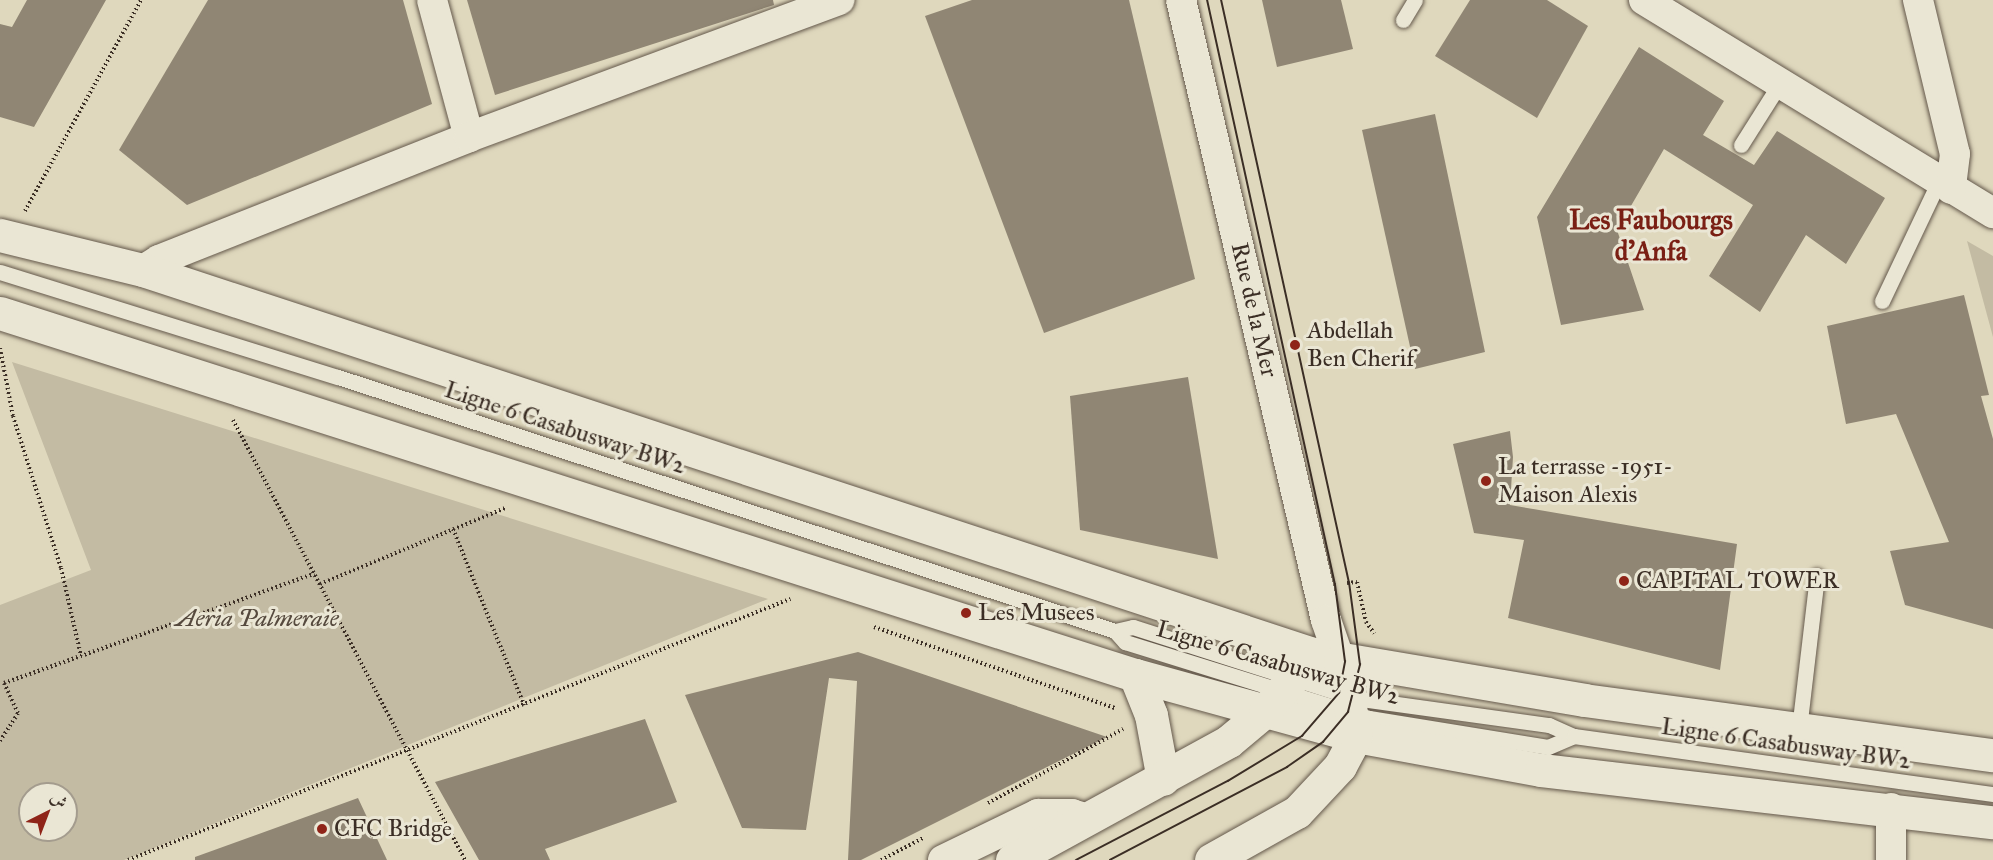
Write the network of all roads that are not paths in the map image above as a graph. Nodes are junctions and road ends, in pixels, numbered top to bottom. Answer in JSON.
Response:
{"nodes":[{"id":1,"x":432,"y":0,"type":"edge"},
{"id":2,"x":839,"y":0,"type":"edge"},
{"id":3,"x":1181,"y":0,"type":"edge"},
{"id":4,"x":1415,"y":0,"type":"edge"},
{"id":5,"x":1644,"y":0,"type":"edge"},
{"id":6,"x":1918,"y":0,"type":"edge"},
{"id":7,"x":1403,"y":20,"type":"dead end"},
{"id":8,"x":1780,"y":83,"type":"junction"},
{"id":9,"x":469,"y":137,"type":"junction"},
{"id":10,"x":1741,"y":145,"type":"dead end"},
{"id":11,"x":1945,"y":185,"type":"junction"},
{"id":12,"x":1993,"y":213,"type":"edge"},
{"id":13,"x":10,"y":228,"type":"edge"},
{"id":14,"x":143,"y":270,"type":"junction"},
{"id":15,"x":0,"y":272,"type":"edge"},
{"id":16,"x":1882,"y":301,"type":"dead end"},
{"id":17,"x":0,"y":313,"type":"edge"},
{"id":18,"x":1817,"y":576,"type":"dead end"},
{"id":19,"x":1135,"y":675,"type":"junction"},
{"id":20,"x":1298,"y":679,"type":"junction"},
{"id":21,"x":1353,"y":715,"type":"junction"},
{"id":22,"x":1799,"y":729,"type":"junction"},
{"id":23,"x":1574,"y":736,"type":"junction"},
{"id":24,"x":1993,"y":755,"type":"edge"},
{"id":25,"x":1163,"y":779,"type":"junction"},
{"id":26,"x":1993,"y":794,"type":"edge"},
{"id":27,"x":1891,"y":808,"type":"junction"},
{"id":28,"x":1088,"y":819,"type":"junction"},
{"id":29,"x":1993,"y":822,"type":"edge"},
{"id":30,"x":943,"y":860,"type":"edge"},
{"id":31,"x":1012,"y":860,"type":"edge"},
{"id":32,"x":1211,"y":860,"type":"edge"},
{"id":33,"x":1891,"y":860,"type":"edge"}],
"edges":[{"from":1,"to":9,"type":"street"},
{"from":2,"to":9,"type":"street"},
{"from":3,"to":20,"type":"street","name":"Rue de la Mer"},
{"from":4,"to":7,"type":"lane"},
{"from":5,"to":8,"type":"street"},
{"from":6,"to":11,"type":"street"},
{"from":8,"to":10,"type":"lane"},
{"from":8,"to":11,"type":"street"},
{"from":9,"to":14,"type":"street"},
{"from":11,"to":12,"type":"street"},
{"from":11,"to":16,"type":"lane"},
{"from":13,"to":14,"type":"main road"},
{"from":14,"to":20,"type":"main road"},
{"from":15,"to":20,"type":"lane","name":"Ligne 6 Casabusway BW2"},
{"from":17,"to":19,"type":"main road"},
{"from":18,"to":22,"type":"lane"},
{"from":19,"to":20,"type":"main road"},
{"from":19,"to":25,"type":"main road"},
{"from":20,"to":21,"type":"main road"},
{"from":20,"to":21,"type":"main road"},
{"from":20,"to":21,"type":"lane","name":"Ligne 6 Casabusway BW2"},
{"from":20,"to":22,"type":"main road"},
{"from":20,"to":25,"type":"main road"},
{"from":21,"to":23,"type":"lane","name":"Ligne 6 Casabusway BW2"},
{"from":21,"to":23,"type":"lane","name":"Ligne 6 Casabusway BW2"},
{"from":21,"to":27,"type":"main road"},
{"from":21,"to":32,"type":"main road"},
{"from":22,"to":24,"type":"main road"},
{"from":23,"to":26,"type":"lane","name":"Ligne 6 Casabusway BW2"},
{"from":25,"to":28,"type":"main road"},
{"from":27,"to":29,"type":"main road"},
{"from":27,"to":33,"type":"street"},
{"from":28,"to":30,"type":"street"},
{"from":28,"to":31,"type":"main road"}]}
